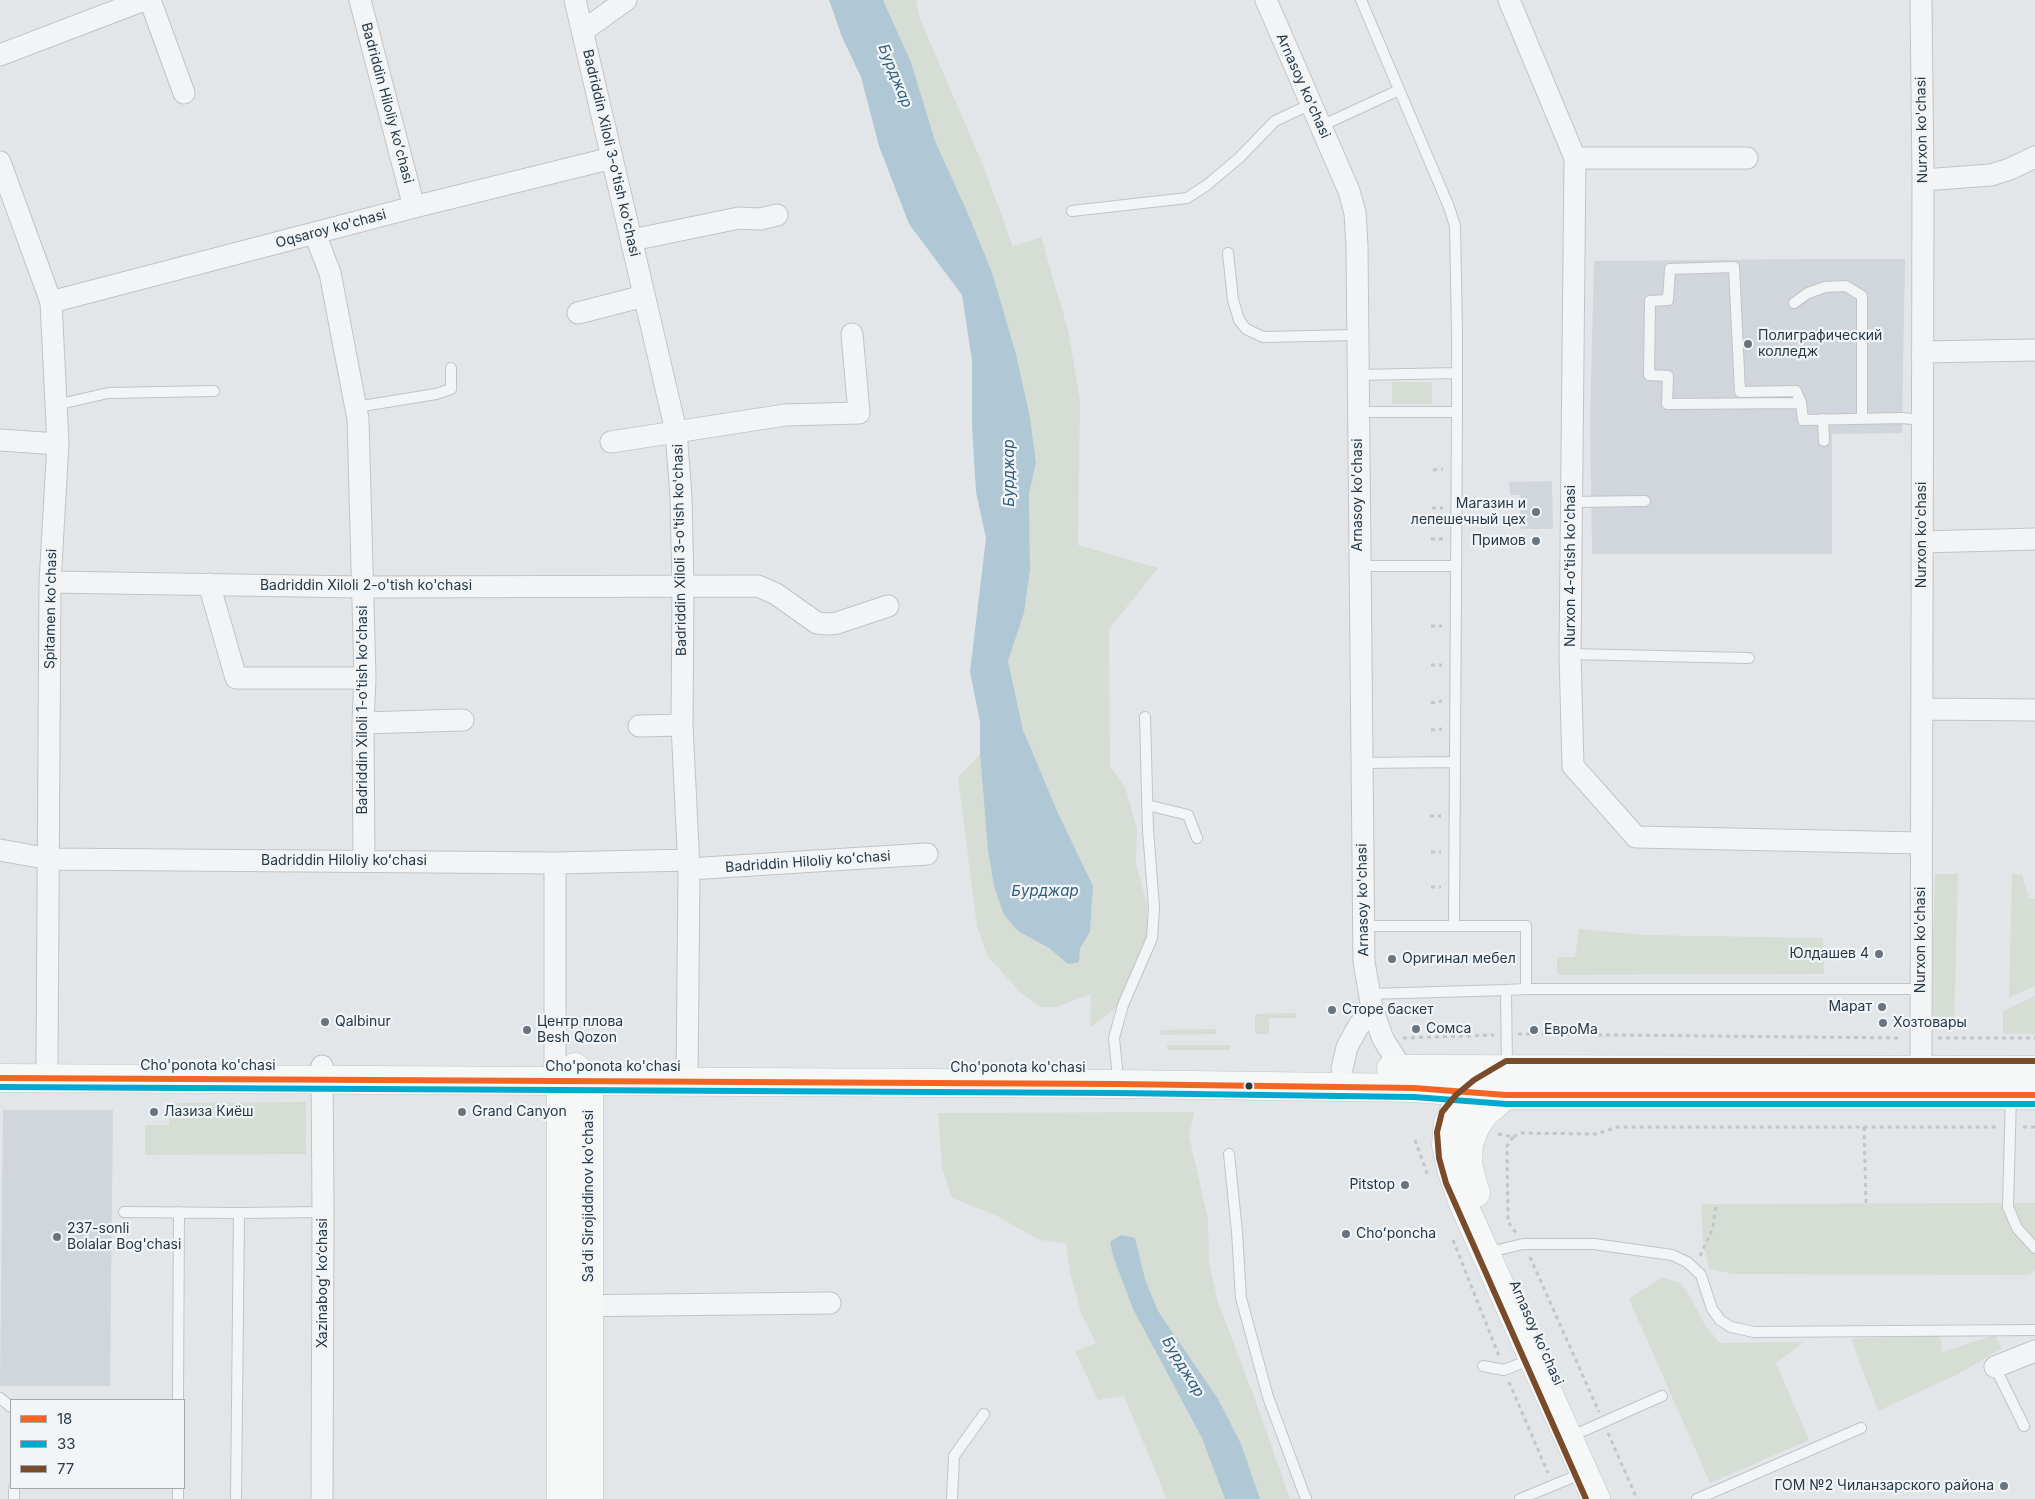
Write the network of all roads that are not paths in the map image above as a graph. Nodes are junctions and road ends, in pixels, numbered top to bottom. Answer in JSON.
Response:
{"nodes":[{"id":1,"x":144,"y":0,"type":"edge"},
{"id":2,"x":150,"y":0,"type":"edge"},
{"id":3,"x":360,"y":0,"type":"edge"},
{"id":4,"x":575,"y":0,"type":"edge"},
{"id":5,"x":626,"y":0,"type":"edge"},
{"id":6,"x":1266,"y":0,"type":"edge"},
{"id":7,"x":1361,"y":0,"type":"edge"},
{"id":8,"x":1509,"y":0,"type":"edge"},
{"id":9,"x":1921,"y":0,"type":"edge"},
{"id":10,"x":583,"y":31,"type":"junction"},
{"id":11,"x":0,"y":55,"type":"edge"},
{"id":12,"x":1399,"y":90,"type":"junction"},
{"id":13,"x":184,"y":94,"type":"dead end"},
{"id":14,"x":1311,"y":104,"type":"junction"},
{"id":15,"x":1321,"y":126,"type":"junction"},
{"id":16,"x":2035,"y":157,"type":"edge"},
{"id":17,"x":612,"y":158,"type":"junction"},
{"id":18,"x":1575,"y":158,"type":"junction"},
{"id":19,"x":1747,"y":158,"type":"dead end"},
{"id":20,"x":0,"y":162,"type":"edge"},
{"id":21,"x":1923,"y":180,"type":"junction"},
{"id":22,"x":414,"y":207,"type":"junction"},
{"id":23,"x":1072,"y":211,"type":"dead end"},
{"id":24,"x":777,"y":215,"type":"dead end"},
{"id":25,"x":315,"y":234,"type":"junction"},
{"id":26,"x":632,"y":240,"type":"junction"},
{"id":27,"x":1228,"y":254,"type":"dead end"},
{"id":28,"x":644,"y":296,"type":"junction"},
{"id":29,"x":51,"y":302,"type":"junction"},
{"id":30,"x":1794,"y":303,"type":"dead end"},
{"id":31,"x":578,"y":313,"type":"dead end"},
{"id":32,"x":852,"y":334,"type":"dead end"},
{"id":33,"x":1357,"y":335,"type":"junction"},
{"id":34,"x":2035,"y":350,"type":"edge"},
{"id":35,"x":1922,"y":352,"type":"junction"},
{"id":36,"x":452,"y":368,"type":"dead end"},
{"id":37,"x":1457,"y":373,"type":"junction"},
{"id":38,"x":1357,"y":375,"type":"junction"},
{"id":39,"x":214,"y":391,"type":"dead end"},
{"id":40,"x":1801,"y":403,"type":"junction"},
{"id":41,"x":56,"y":405,"type":"junction"},
{"id":42,"x":356,"y":407,"type":"junction"},
{"id":43,"x":1358,"y":412,"type":"junction"},
{"id":44,"x":1456,"y":412,"type":"junction"},
{"id":45,"x":1823,"y":419,"type":"junction"},
{"id":46,"x":1862,"y":419,"type":"junction"},
{"id":47,"x":1922,"y":420,"type":"junction"},
{"id":48,"x":676,"y":431,"type":"junction"},
{"id":49,"x":0,"y":440,"type":"edge"},
{"id":50,"x":1824,"y":441,"type":"dead end"},
{"id":51,"x":611,"y":442,"type":"dead end"},
{"id":52,"x":58,"y":444,"type":"junction"},
{"id":53,"x":1644,"y":501,"type":"dead end"},
{"id":54,"x":1571,"y":502,"type":"junction"},
{"id":55,"x":2035,"y":539,"type":"edge"},
{"id":56,"x":1922,"y":542,"type":"junction"},
{"id":57,"x":1359,"y":566,"type":"junction"},
{"id":58,"x":1456,"y":566,"type":"junction"},
{"id":59,"x":50,"y":582,"type":"junction"},
{"id":60,"x":208,"y":584,"type":"junction"},
{"id":61,"x":362,"y":587,"type":"junction"},
{"id":62,"x":683,"y":587,"type":"junction"},
{"id":63,"x":888,"y":606,"type":"dead end"},
{"id":64,"x":1570,"y":654,"type":"junction"},
{"id":65,"x":1749,"y":658,"type":"dead end"},
{"id":66,"x":365,"y":678,"type":"junction"},
{"id":67,"x":1922,"y":709,"type":"junction"},
{"id":68,"x":2035,"y":710,"type":"edge"},
{"id":69,"x":1145,"y":717,"type":"dead end"},
{"id":70,"x":463,"y":720,"type":"dead end"},
{"id":71,"x":363,"y":723,"type":"junction"},
{"id":72,"x":682,"y":725,"type":"junction"},
{"id":73,"x":639,"y":726,"type":"dead end"},
{"id":74,"x":1455,"y":762,"type":"junction"},
{"id":75,"x":1361,"y":763,"type":"junction"},
{"id":76,"x":1147,"y":805,"type":"junction"},
{"id":77,"x":1197,"y":838,"type":"dead end"},
{"id":78,"x":1920,"y":843,"type":"junction"},
{"id":79,"x":0,"y":850,"type":"edge"},
{"id":80,"x":927,"y":854,"type":"dead end"},
{"id":81,"x":50,"y":859,"type":"junction"},
{"id":82,"x":364,"y":861,"type":"junction"},
{"id":83,"x":555,"y":862,"type":"junction"},
{"id":84,"x":689,"y":865,"type":"junction"},
{"id":85,"x":1454,"y":925,"type":"junction"},
{"id":86,"x":1362,"y":926,"type":"junction"},
{"id":87,"x":1526,"y":989,"type":"junction"},
{"id":88,"x":1921,"y":989,"type":"junction"},
{"id":89,"x":1506,"y":990,"type":"junction"},
{"id":90,"x":1370,"y":1001,"type":"junction"},
{"id":91,"x":0,"y":1066,"type":"edge"},
{"id":92,"x":1342,"y":1069,"type":"junction"},
{"id":93,"x":2035,"y":1070,"type":"edge"},
{"id":94,"x":47,"y":1072,"type":"junction"},
{"id":95,"x":322,"y":1073,"type":"junction"},
{"id":96,"x":1115,"y":1073,"type":"junction"},
{"id":97,"x":687,"y":1074,"type":"junction"},
{"id":98,"x":567,"y":1075,"type":"junction"},
{"id":99,"x":0,"y":1078,"type":"edge"},
{"id":100,"x":1408,"y":1078,"type":"junction"},
{"id":101,"x":1506,"y":1082,"type":"junction"},
{"id":102,"x":1921,"y":1082,"type":"junction"},
{"id":103,"x":1471,"y":1093,"type":"junction"},
{"id":104,"x":2023,"y":1095,"type":"edge"},
{"id":105,"x":1446,"y":1133,"type":"junction"},
{"id":106,"x":1229,"y":1154,"type":"dead end"},
{"id":107,"x":1468,"y":1166,"type":"junction"},
{"id":108,"x":124,"y":1212,"type":"dead end"},
{"id":109,"x":179,"y":1212,"type":"junction"},
{"id":110,"x":323,"y":1212,"type":"junction"},
{"id":111,"x":239,"y":1213,"type":"junction"},
{"id":112,"x":1511,"y":1247,"type":"junction"},
{"id":113,"x":2035,"y":1248,"type":"edge"},
{"id":114,"x":830,"y":1303,"type":"dead end"},
{"id":115,"x":561,"y":1306,"type":"junction"},
{"id":116,"x":589,"y":1306,"type":"junction"},
{"id":117,"x":2035,"y":1330,"type":"edge"},
{"id":118,"x":2035,"y":1351,"type":"edge"},
{"id":119,"x":1532,"y":1359,"type":"junction"},
{"id":120,"x":1483,"y":1366,"type":"dead end"},
{"id":121,"x":1995,"y":1368,"type":"joint"},
{"id":122,"x":1662,"y":1396,"type":"dead end"},
{"id":123,"x":0,"y":1398,"type":"edge"},
{"id":124,"x":178,"y":1399,"type":"edge"},
{"id":125,"x":10,"y":1406,"type":"edge"},
{"id":126,"x":984,"y":1414,"type":"dead end"},
{"id":127,"x":2024,"y":1426,"type":"dead end"},
{"id":128,"x":1592,"y":1427,"type":"junction"},
{"id":129,"x":1861,"y":1428,"type":"dead end"},
{"id":130,"x":1584,"y":1473,"type":"junction"},
{"id":131,"x":236,"y":1499,"type":"edge"},
{"id":132,"x":322,"y":1499,"type":"edge"},
{"id":133,"x":561,"y":1499,"type":"edge"},
{"id":134,"x":589,"y":1499,"type":"edge"},
{"id":135,"x":952,"y":1499,"type":"edge"},
{"id":136,"x":1306,"y":1499,"type":"edge"},
{"id":137,"x":1520,"y":1499,"type":"edge"},
{"id":138,"x":1596,"y":1499,"type":"edge"},
{"id":139,"x":1610,"y":1499,"type":"edge"},
{"id":140,"x":1697,"y":1499,"type":"edge"}],
"edges":[{"from":1,"to":11,"type":"street"},
{"from":2,"to":13,"type":"street"},
{"from":3,"to":22,"type":"street","name":"Badriddin Hiloliy koʻchasi"},
{"from":4,"to":10,"type":"street","name":"Badriddin Xiloli 3-o'tish ko'chasi"},
{"from":5,"to":10,"type":"street"},
{"from":6,"to":14,"type":"street","name":"Arnasoy ko'chasi"},
{"from":7,"to":12,"type":"lane"},
{"from":8,"to":18,"type":"street","name":"Nurxon 4-o'tish ko'chasi"},
{"from":9,"to":21,"type":"street","name":"Nurxon ko'chasi"},
{"from":10,"to":17,"type":"street","name":"Badriddin Xiloli 3-o'tish ko'chasi"},
{"from":12,"to":15,"type":"lane"},
{"from":12,"to":37,"type":"lane"},
{"from":14,"to":15,"type":"street","name":"Arnasoy ko'chasi"},
{"from":14,"to":23,"type":"lane"},
{"from":15,"to":33,"type":"street","name":"Arnasoy ko'chasi"},
{"from":16,"to":21,"type":"street"},
{"from":17,"to":22,"type":"street","name":"Oqsaroy ko'chasi"},
{"from":17,"to":26,"type":"street","name":"Badriddin Xiloli 3-o'tish ko'chasi"},
{"from":18,"to":19,"type":"street"},
{"from":18,"to":54,"type":"street","name":"Nurxon 4-o'tish ko'chasi"},
{"from":20,"to":29,"type":"street","name":"Spitamen ko'chasi"},
{"from":21,"to":35,"type":"street","name":"Nurxon ko'chasi"},
{"from":22,"to":25,"type":"street","name":"Oqsaroy ko'chasi"},
{"from":24,"to":26,"type":"street"},
{"from":25,"to":29,"type":"street","name":"Oqsaroy ko'chasi"},
{"from":25,"to":42,"type":"street","name":"Badriddin Xiloli 1-o'tish ko'chasi"},
{"from":26,"to":28,"type":"street","name":"Badriddin Xiloli 3-o'tish ko'chasi"},
{"from":27,"to":33,"type":"lane"},
{"from":28,"to":31,"type":"street"},
{"from":28,"to":48,"type":"street","name":"Badriddin Xiloli 3-o'tish ko'chasi"},
{"from":29,"to":41,"type":"street","name":"Spitamen ko'chasi"},
{"from":30,"to":46,"type":"lane"},
{"from":32,"to":48,"type":"street"},
{"from":33,"to":38,"type":"street","name":"Arnasoy ko'chasi"},
{"from":34,"to":35,"type":"street"},
{"from":35,"to":47,"type":"street","name":"Nurxon ko'chasi"},
{"from":36,"to":42,"type":"lane"},
{"from":37,"to":38,"type":"lane"},
{"from":37,"to":44,"type":"lane"},
{"from":38,"to":43,"type":"street","name":"Arnasoy ko'chasi"},
{"from":39,"to":41,"type":"lane"},
{"from":40,"to":40,"type":"lane"},
{"from":40,"to":45,"type":"lane"},
{"from":41,"to":52,"type":"street","name":"Spitamen ko'chasi"},
{"from":42,"to":61,"type":"street","name":"Badriddin Xiloli 1-o'tish ko'chasi"},
{"from":43,"to":44,"type":"lane"},
{"from":43,"to":57,"type":"street","name":"Arnasoy ko'chasi"},
{"from":44,"to":58,"type":"lane"},
{"from":45,"to":46,"type":"lane"},
{"from":45,"to":50,"type":"lane"},
{"from":46,"to":47,"type":"lane"},
{"from":47,"to":56,"type":"street","name":"Nurxon ko'chasi"},
{"from":48,"to":51,"type":"street"},
{"from":48,"to":62,"type":"street","name":"Badriddin Xiloli 3-o'tish ko'chasi"},
{"from":49,"to":52,"type":"street"},
{"from":52,"to":59,"type":"street","name":"Spitamen ko'chasi"},
{"from":53,"to":54,"type":"lane"},
{"from":54,"to":64,"type":"street","name":"Nurxon 4-o'tish ko'chasi"},
{"from":55,"to":56,"type":"street"},
{"from":56,"to":67,"type":"street","name":"Nurxon ko'chasi"},
{"from":57,"to":58,"type":"lane"},
{"from":57,"to":75,"type":"street","name":"Arnasoy ko'chasi"},
{"from":58,"to":74,"type":"lane"},
{"from":59,"to":60,"type":"street","name":"Badriddin Xiloli 2-o'tish ko'chasi"},
{"from":59,"to":81,"type":"street","name":"Spitamen ko'chasi"},
{"from":60,"to":61,"type":"street","name":"Badriddin Xiloli 2-o'tish ko'chasi"},
{"from":60,"to":66,"type":"street"},
{"from":61,"to":62,"type":"street","name":"Badriddin Xiloli 2-o'tish ko'chasi"},
{"from":61,"to":66,"type":"street","name":"Badriddin Xiloli 1-o'tish ko'chasi"},
{"from":62,"to":63,"type":"street","name":"Badriddin Xiloli 2-o'tish ko'chasi"},
{"from":62,"to":72,"type":"street","name":"Badriddin Xiloli 3-o'tish ko'chasi"},
{"from":64,"to":65,"type":"lane"},
{"from":64,"to":78,"type":"street","name":"Nurxon 4-o'tish ko'chasi"},
{"from":66,"to":71,"type":"street","name":"Badriddin Xiloli 1-o'tish ko'chasi"},
{"from":67,"to":68,"type":"street"},
{"from":67,"to":78,"type":"street","name":"Nurxon ko'chasi"},
{"from":69,"to":76,"type":"lane"},
{"from":70,"to":71,"type":"street"},
{"from":71,"to":82,"type":"street","name":"Badriddin Xiloli 1-o'tish ko'chasi"},
{"from":72,"to":73,"type":"street"},
{"from":72,"to":84,"type":"street","name":"Badriddin Xiloli 3-o'tish ko'chasi"},
{"from":74,"to":75,"type":"lane"},
{"from":74,"to":85,"type":"lane"},
{"from":75,"to":86,"type":"street","name":"Arnasoy ko'chasi"},
{"from":76,"to":77,"type":"lane"},
{"from":76,"to":96,"type":"lane"},
{"from":78,"to":88,"type":"street","name":"Nurxon ko'chasi"},
{"from":79,"to":81,"type":"street","name":"Badriddin Hiloliy koʻchasi"},
{"from":80,"to":84,"type":"street","name":"Badriddin Hiloliy koʻchasi"},
{"from":81,"to":82,"type":"street","name":"Badriddin Hiloliy koʻchasi"},
{"from":81,"to":94,"type":"street","name":"Spitamen ko'chasi"},
{"from":82,"to":83,"type":"street","name":"Badriddin Hiloliy koʻchasi"},
{"from":83,"to":84,"type":"street","name":"Badriddin Hiloliy koʻchasi"},
{"from":83,"to":98,"type":"street"},
{"from":84,"to":97,"type":"street","name":"Badriddin Xiloli 3-o'tish ko'chasi"},
{"from":85,"to":86,"type":"lane"},
{"from":85,"to":87,"type":"lane"},
{"from":86,"to":90,"type":"street","name":"Arnasoy ko'chasi"},
{"from":87,"to":88,"type":"lane"},
{"from":87,"to":89,"type":"lane"},
{"from":88,"to":102,"type":"street","name":"Nurxon ko'chasi"},
{"from":89,"to":90,"type":"lane"},
{"from":89,"to":101,"type":"lane"},
{"from":90,"to":92,"type":"street"},
{"from":90,"to":100,"type":"street","name":"Arnasoy ko'chasi"},
{"from":91,"to":94,"type":"main road","name":"Cho'ponota ko'chasi"},
{"from":92,"to":96,"type":"main road","name":"Cho'ponota ko'chasi"},
{"from":92,"to":100,"type":"main road","name":"Cho'ponota ko'chasi"},
{"from":93,"to":102,"type":"main road","name":"Cho'ponota ko'chasi"},
{"from":94,"to":95,"type":"main road","name":"Cho'ponota ko'chasi"},
{"from":94,"to":99,"type":"main road","name":"Cho'ponota ko'chasi"},
{"from":95,"to":98,"type":"main road","name":"Cho'ponota ko'chasi"},
{"from":95,"to":110,"type":"street","name":"Xazinabog‘ ko‘chasi"},
{"from":96,"to":97,"type":"main road","name":"Cho'ponota ko'chasi"},
{"from":96,"to":100,"type":"main road","name":"Cho'ponota ko'chasi"},
{"from":97,"to":98,"type":"main road","name":"Cho'ponota ko'chasi"},
{"from":98,"to":115,"type":"main road","name":"Sa'di Sirojiddinov ko'chasi"},
{"from":98,"to":116,"type":"main road","name":"Sa'di Sirojiddinov ko'chasi"},
{"from":100,"to":101,"type":"main road","name":"Cho'ponota ko'chasi"},
{"from":100,"to":103,"type":"main road","name":"Cho'ponota ko'chasi"},
{"from":100,"to":105,"type":"main road","name":"Arnasoy ko'chasi"},
{"from":101,"to":102,"type":"main road","name":"Cho'ponota ko'chasi"},
{"from":101,"to":103,"type":"main road","name":"Arnasoy ko'chasi"},
{"from":101,"to":107,"type":"main road","name":"Arnasoy ko'chasi"},
{"from":102,"to":104,"type":"main road","name":"Cho'ponota ko'chasi"},
{"from":103,"to":105,"type":"main road","name":"Arnasoy ko'chasi"},
{"from":104,"to":113,"type":"lane"},
{"from":105,"to":107,"type":"main road","name":"Arnasoy ko'chasi"},
{"from":105,"to":119,"type":"main road","name":"Arnasoy ko'chasi"},
{"from":106,"to":136,"type":"lane"},
{"from":107,"to":112,"type":"main road","name":"Arnasoy ko'chasi"},
{"from":108,"to":109,"type":"lane"},
{"from":109,"to":111,"type":"lane"},
{"from":109,"to":124,"type":"lane"},
{"from":110,"to":111,"type":"lane"},
{"from":110,"to":132,"type":"street","name":"Xazinabog‘ ko‘chasi"},
{"from":111,"to":131,"type":"lane"},
{"from":112,"to":117,"type":"lane"},
{"from":112,"to":128,"type":"main road","name":"Arnasoy ko'chasi"},
{"from":114,"to":116,"type":"street"},
{"from":115,"to":116,"type":"street"},
{"from":115,"to":133,"type":"main road","name":"Sa'di Sirojiddinov ko'chasi"},
{"from":116,"to":134,"type":"main road","name":"Sa'di Sirojiddinov ko'chasi"},
{"from":118,"to":121,"type":"street"},
{"from":119,"to":120,"type":"lane"},
{"from":119,"to":130,"type":"main road","name":"Arnasoy ko'chasi"},
{"from":121,"to":127,"type":"lane"},
{"from":122,"to":128,"type":"lane"},
{"from":123,"to":125,"type":"lane"},
{"from":126,"to":135,"type":"lane"},
{"from":128,"to":139,"type":"main road","name":"Arnasoy ko'chasi"},
{"from":129,"to":140,"type":"lane"},
{"from":130,"to":137,"type":"lane"},
{"from":130,"to":138,"type":"main road","name":"Arnasoy ko'chasi"}]}
